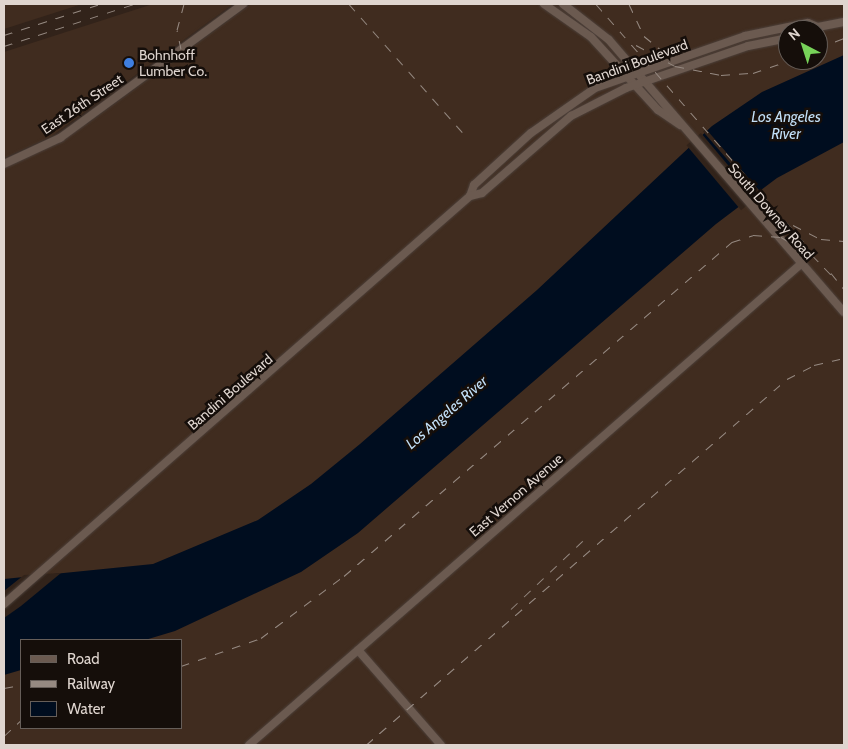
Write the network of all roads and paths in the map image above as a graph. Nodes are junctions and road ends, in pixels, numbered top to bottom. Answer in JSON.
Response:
{"nodes":[{"id":1,"x":243,"y":4,"type":"edge"},
{"id":2,"x":544,"y":4,"type":"edge"},
{"id":3,"x":562,"y":4,"type":"edge"},
{"id":4,"x":844,"y":22,"type":"edge"},
{"id":5,"x":828,"y":25,"type":"edge"},
{"id":6,"x":778,"y":29,"type":"edge"},
{"id":7,"x":778,"y":40,"type":"edge"},
{"id":8,"x":638,"y":73,"type":"junction"},
{"id":9,"x":628,"y":76,"type":"junction"},
{"id":10,"x":659,"y":76,"type":"junction"},
{"id":11,"x":645,"y":81,"type":"junction"},
{"id":12,"x":635,"y":85,"type":"junction"},
{"id":13,"x":660,"y":98,"type":"junction"},
{"id":14,"x":680,"y":125,"type":"junction"},
{"id":15,"x":4,"y":164,"type":"edge"},
{"id":16,"x":470,"y":196,"type":"junction"},
{"id":17,"x":801,"y":264,"type":"junction"},
{"id":18,"x":844,"y":312,"type":"edge"},
{"id":19,"x":4,"y":604,"type":"edge"},
{"id":20,"x":358,"y":650,"type":"junction"},
{"id":21,"x":249,"y":745,"type":"edge"},
{"id":22,"x":441,"y":745,"type":"edge"}],
"edges":[{"from":1,"to":15,"type":"main road","name":"East 26th Street"},
{"from":2,"to":9,"type":"main road","name":"South Downey Road"},
{"from":3,"to":8,"type":"main road","name":"South Downey Road"},
{"from":4,"to":5,"type":"main road","name":"Bandini Boulevard"},
{"from":6,"to":8,"type":"main road","name":"Bandini Boulevard"},
{"from":7,"to":10,"type":"main road","name":"Bandini Boulevard"},
{"from":8,"to":9,"type":"main road","name":"Bandini Boulevard"},
{"from":8,"to":11,"type":"main road","name":"South Downey Road"},
{"from":9,"to":12,"type":"main road","name":"South Downey Road"},
{"from":9,"to":16,"type":"main road","name":"Bandini Boulevard"},
{"from":10,"to":11,"type":"main road","name":"Bandini Boulevard"},
{"from":10,"to":13,"type":"main road"},
{"from":11,"to":12,"type":"main road","name":"Bandini Boulevard"},
{"from":11,"to":13,"type":"main road","name":"South Downey Road"},
{"from":12,"to":14,"type":"main road","name":"South Downey Road"},
{"from":12,"to":16,"type":"main road","name":"Bandini Boulevard"},
{"from":13,"to":14,"type":"main road","name":"South Downey Road"},
{"from":14,"to":17,"type":"main road","name":"South Downey Road"},
{"from":16,"to":19,"type":"main road","name":"Bandini Boulevard"},
{"from":17,"to":18,"type":"main road","name":"South Downey Road"},
{"from":17,"to":20,"type":"main road","name":"East Vernon Avenue"},
{"from":20,"to":21,"type":"main road","name":"East Vernon Avenue"},
{"from":20,"to":22,"type":"main road"}]}
